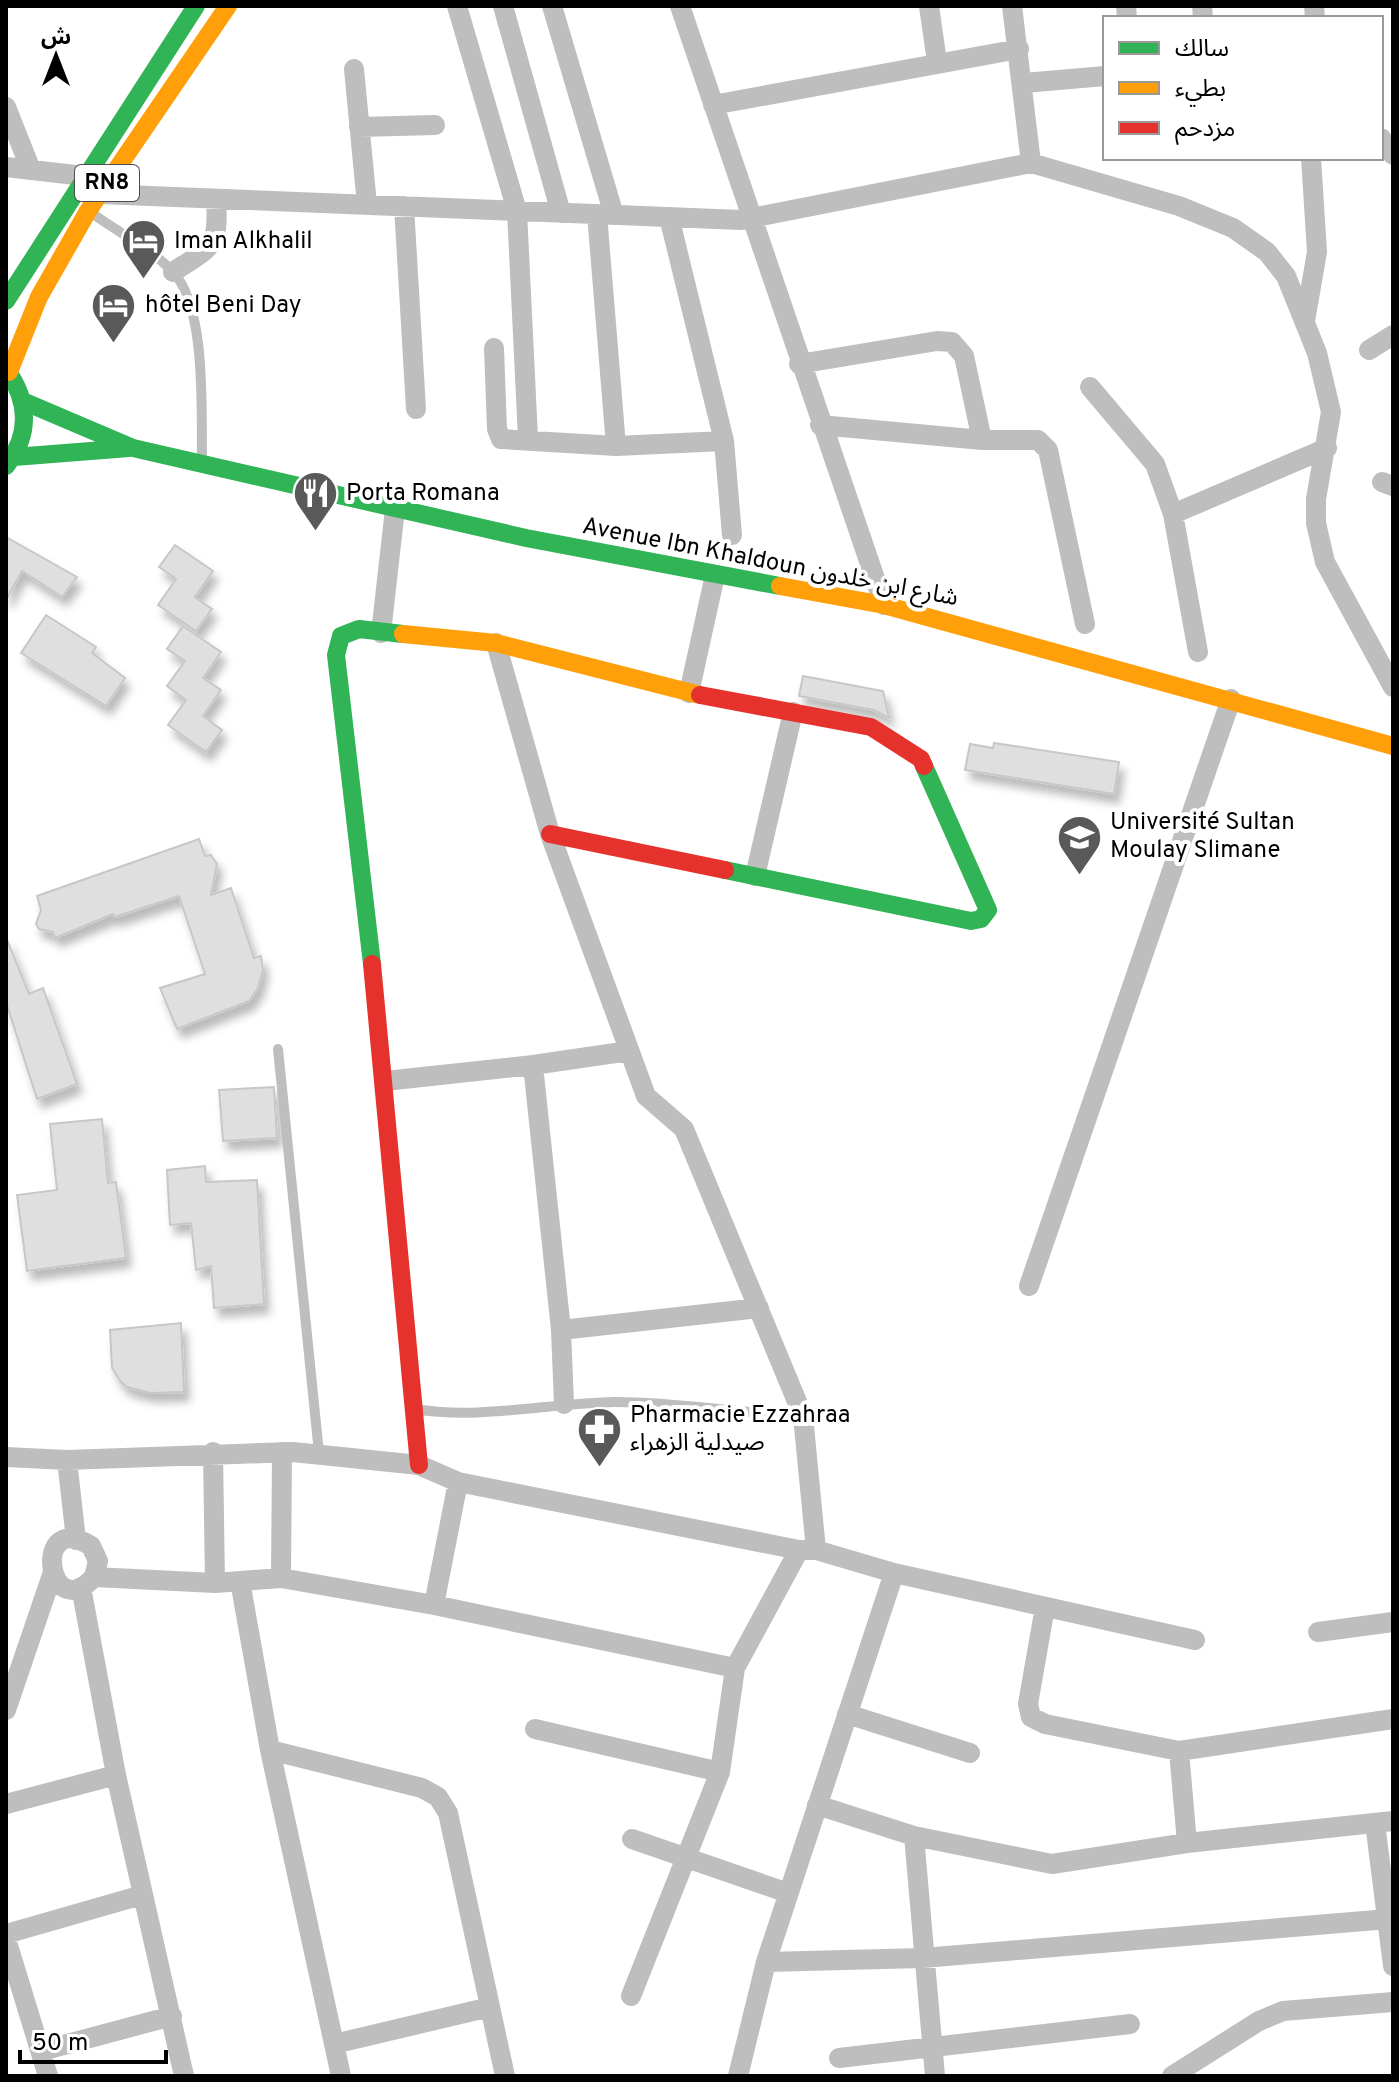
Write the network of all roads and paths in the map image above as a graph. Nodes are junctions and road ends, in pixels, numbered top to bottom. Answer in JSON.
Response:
{"nodes":[{"id":1,"x":196,"y":6,"type":"edge"},
{"id":2,"x":228,"y":6,"type":"edge"},
{"id":3,"x":457,"y":6,"type":"edge"},
{"id":4,"x":503,"y":6,"type":"edge"},
{"id":5,"x":552,"y":6,"type":"edge"},
{"id":6,"x":680,"y":6,"type":"edge"},
{"id":7,"x":929,"y":6,"type":"edge"},
{"id":8,"x":1012,"y":6,"type":"edge"},
{"id":9,"x":1019,"y":49,"type":"junction"},
{"id":10,"x":937,"y":62,"type":"junction"},
{"id":11,"x":354,"y":69,"type":"dead end"},
{"id":12,"x":1103,"y":76,"type":"edge"},
{"id":13,"x":1024,"y":83,"type":"junction"},
{"id":14,"x":713,"y":105,"type":"junction"},
{"id":15,"x":6,"y":107,"type":"edge"},
{"id":16,"x":435,"y":125,"type":"dead end"},
{"id":17,"x":359,"y":127,"type":"junction"},
{"id":18,"x":1311,"y":160,"type":"edge"},
{"id":19,"x":1031,"y":163,"type":"junction"},
{"id":20,"x":6,"y":167,"type":"edge"},
{"id":21,"x":31,"y":170,"type":"junction"},
{"id":22,"x":84,"y":176,"type":"junction"},
{"id":23,"x":216,"y":199,"type":"junction"},
{"id":24,"x":94,"y":202,"type":"junction"},
{"id":25,"x":367,"y":205,"type":"junction"},
{"id":26,"x":404,"y":206,"type":"junction"},
{"id":27,"x":517,"y":211,"type":"junction"},
{"id":28,"x":561,"y":213,"type":"junction"},
{"id":29,"x":605,"y":214,"type":"junction"},
{"id":30,"x":669,"y":217,"type":"junction"},
{"id":31,"x":751,"y":219,"type":"junction"},
{"id":32,"x":173,"y":272,"type":"junction"},
{"id":33,"x":6,"y":301,"type":"edge"},
{"id":34,"x":1305,"y":322,"type":"junction"},
{"id":35,"x":1393,"y":335,"type":"edge"},
{"id":36,"x":494,"y":348,"type":"dead end"},
{"id":37,"x":1369,"y":350,"type":"dead end"},
{"id":38,"x":799,"y":364,"type":"junction"},
{"id":39,"x":7,"y":370,"type":"edge"},
{"id":40,"x":1090,"y":387,"type":"dead end"},
{"id":41,"x":25,"y":402,"type":"junction"},
{"id":42,"x":416,"y":409,"type":"dead end"},
{"id":43,"x":820,"y":425,"type":"junction"},
{"id":44,"x":528,"y":438,"type":"junction"},
{"id":45,"x":982,"y":440,"type":"junction"},
{"id":46,"x":724,"y":441,"type":"junction"},
{"id":47,"x":616,"y":446,"type":"junction"},
{"id":48,"x":133,"y":448,"type":"junction"},
{"id":49,"x":1327,"y":448,"type":"junction"},
{"id":50,"x":10,"y":461,"type":"edge"},
{"id":51,"x":202,"y":464,"type":"junction"},
{"id":52,"x":395,"y":509,"type":"junction"},
{"id":53,"x":1173,"y":514,"type":"junction"},
{"id":54,"x":732,"y":535,"type":"dead end"},
{"id":55,"x":715,"y":575,"type":"junction"},
{"id":56,"x":884,"y":605,"type":"junction"},
{"id":57,"x":1085,"y":624,"type":"dead end"},
{"id":58,"x":381,"y":633,"type":"junction"},
{"id":59,"x":496,"y":643,"type":"junction"},
{"id":60,"x":1198,"y":652,"type":"dead end"},
{"id":61,"x":1393,"y":687,"type":"edge"},
{"id":62,"x":689,"y":693,"type":"junction"},
{"id":63,"x":1231,"y":699,"type":"junction"},
{"id":64,"x":793,"y":712,"type":"junction"},
{"id":65,"x":1393,"y":746,"type":"edge"},
{"id":66,"x":550,"y":834,"type":"junction"},
{"id":67,"x":755,"y":876,"type":"junction"},
{"id":68,"x":278,"y":1049,"type":"dead end"},
{"id":69,"x":629,"y":1051,"type":"junction"},
{"id":70,"x":533,"y":1065,"type":"junction"},
{"id":71,"x":385,"y":1081,"type":"junction"},
{"id":72,"x":1029,"y":1286,"type":"dead end"},
{"id":73,"x":759,"y":1308,"type":"junction"},
{"id":74,"x":561,"y":1330,"type":"junction"},
{"id":75,"x":564,"y":1404,"type":"junction"},
{"id":76,"x":412,"y":1409,"type":"junction"},
{"id":77,"x":803,"y":1416,"type":"junction"},
{"id":78,"x":213,"y":1452,"type":"junction"},
{"id":79,"x":282,"y":1452,"type":"junction"},
{"id":80,"x":319,"y":1453,"type":"junction"},
{"id":81,"x":6,"y":1457,"type":"edge"},
{"id":82,"x":67,"y":1460,"type":"junction"},
{"id":83,"x":419,"y":1465,"type":"junction"},
{"id":84,"x":458,"y":1482,"type":"junction"},
{"id":85,"x":76,"y":1540,"type":"junction"},
{"id":86,"x":808,"y":1550,"type":"junction"},
{"id":87,"x":894,"y":1573,"type":"junction"},
{"id":88,"x":52,"y":1575,"type":"junction"},
{"id":89,"x":281,"y":1578,"type":"junction"},
{"id":90,"x":240,"y":1581,"type":"junction"},
{"id":91,"x":88,"y":1582,"type":"junction"},
{"id":92,"x":215,"y":1583,"type":"junction"},
{"id":93,"x":434,"y":1605,"type":"junction"},
{"id":94,"x":1045,"y":1607,"type":"junction"},
{"id":95,"x":1393,"y":1622,"type":"edge"},
{"id":96,"x":1318,"y":1632,"type":"dead end"},
{"id":97,"x":1195,"y":1640,"type":"dead end"},
{"id":98,"x":735,"y":1668,"type":"junction"},
{"id":99,"x":6,"y":1710,"type":"edge"},
{"id":100,"x":847,"y":1714,"type":"junction"},
{"id":101,"x":1393,"y":1719,"type":"edge"},
{"id":102,"x":535,"y":1729,"type":"dead end"},
{"id":103,"x":270,"y":1750,"type":"junction"},
{"id":104,"x":1179,"y":1751,"type":"junction"},
{"id":105,"x":970,"y":1753,"type":"dead end"},
{"id":106,"x":720,"y":1772,"type":"junction"},
{"id":107,"x":116,"y":1775,"type":"junction"},
{"id":108,"x":6,"y":1804,"type":"edge"},
{"id":109,"x":817,"y":1805,"type":"junction"},
{"id":110,"x":1384,"y":1822,"type":"edge"},
{"id":111,"x":914,"y":1836,"type":"junction"},
{"id":112,"x":632,"y":1839,"type":"dead end"},
{"id":113,"x":1187,"y":1843,"type":"junction"},
{"id":114,"x":688,"y":1859,"type":"junction"},
{"id":115,"x":788,"y":1893,"type":"junction"},
{"id":116,"x":142,"y":1895,"type":"junction"},
{"id":117,"x":1388,"y":1919,"type":"junction"},
{"id":118,"x":6,"y":1936,"type":"edge"},
{"id":119,"x":923,"y":1958,"type":"junction"},
{"id":120,"x":766,"y":1962,"type":"junction"},
{"id":121,"x":1393,"y":1966,"type":"edge"},
{"id":122,"x":631,"y":1996,"type":"dead end"},
{"id":123,"x":1393,"y":2002,"type":"edge"},
{"id":124,"x":490,"y":2007,"type":"junction"},
{"id":125,"x":172,"y":2016,"type":"junction"},
{"id":126,"x":1130,"y":2024,"type":"dead end"},
{"id":127,"x":334,"y":2044,"type":"junction"},
{"id":128,"x":932,"y":2048,"type":"junction"},
{"id":129,"x":41,"y":2051,"type":"junction"},
{"id":130,"x":839,"y":2058,"type":"dead end"},
{"id":131,"x":48,"y":2076,"type":"edge"},
{"id":132,"x":184,"y":2076,"type":"edge"},
{"id":133,"x":341,"y":2076,"type":"edge"},
{"id":134,"x":505,"y":2076,"type":"edge"},
{"id":135,"x":738,"y":2076,"type":"edge"},
{"id":136,"x":935,"y":2076,"type":"edge"},
{"id":137,"x":1172,"y":2076,"type":"edge"}],
"edges":[{"from":1,"to":22,"type":"street","number":"RN8"},
{"from":2,"to":24,"type":"street","number":"RN8"},
{"from":3,"to":27,"type":"street"},
{"from":4,"to":28,"type":"street"},
{"from":5,"to":29,"type":"street"},
{"from":6,"to":14,"type":"street"},
{"from":7,"to":10,"type":"street"},
{"from":8,"to":9,"type":"street"},
{"from":9,"to":10,"type":"street"},
{"from":9,"to":13,"type":"street"},
{"from":10,"to":14,"type":"street"},
{"from":11,"to":17,"type":"street"},
{"from":12,"to":13,"type":"street"},
{"from":13,"to":19,"type":"street"},
{"from":14,"to":31,"type":"street"},
{"from":15,"to":21,"type":"street"},
{"from":16,"to":17,"type":"street"},
{"from":17,"to":25,"type":"street"},
{"from":18,"to":34,"type":"street"},
{"from":19,"to":31,"type":"street"},
{"from":19,"to":34,"type":"street"},
{"from":20,"to":21,"type":"street"},
{"from":21,"to":22,"type":"street"},
{"from":22,"to":33,"type":"street","number":"RN8"},
{"from":23,"to":24,"type":"street"},
{"from":23,"to":25,"type":"street"},
{"from":23,"to":32,"type":"street"},
{"from":24,"to":32,"type":"lane"},
{"from":24,"to":39,"type":"street","number":"RN8"},
{"from":25,"to":26,"type":"street"},
{"from":26,"to":27,"type":"street"},
{"from":26,"to":42,"type":"street"},
{"from":27,"to":28,"type":"street"},
{"from":27,"to":44,"type":"street"},
{"from":28,"to":29,"type":"street"},
{"from":29,"to":30,"type":"street"},
{"from":29,"to":47,"type":"street"},
{"from":30,"to":31,"type":"street"},
{"from":30,"to":46,"type":"street"},
{"from":31,"to":38,"type":"street"},
{"from":32,"to":51,"type":"lane"},
{"from":34,"to":49,"type":"street"},
{"from":35,"to":37,"type":"street"},
{"from":36,"to":44,"type":"street"},
{"from":38,"to":43,"type":"street"},
{"from":38,"to":45,"type":"street"},
{"from":39,"to":41,"type":"street","number":"RN8"},
{"from":40,"to":53,"type":"street"},
{"from":41,"to":48,"type":"street"},
{"from":41,"to":50,"type":"street"},
{"from":43,"to":45,"type":"street"},
{"from":43,"to":56,"type":"street"},
{"from":44,"to":47,"type":"street"},
{"from":45,"to":57,"type":"street"},
{"from":46,"to":47,"type":"street"},
{"from":46,"to":54,"type":"street"},
{"from":48,"to":50,"type":"street"},
{"from":48,"to":51,"type":"street","name":"Avenue Ibn Khaldoun شارع ابن خلدون"},
{"from":49,"to":53,"type":"street"},
{"from":49,"to":61,"type":"street"},
{"from":51,"to":52,"type":"street","name":"Avenue Ibn Khaldoun شارع ابن خلدون"},
{"from":52,"to":55,"type":"street","name":"Avenue Ibn Khaldoun شارع ابن خلدون"},
{"from":52,"to":58,"type":"street"},
{"from":53,"to":60,"type":"street"},
{"from":55,"to":56,"type":"street","name":"Avenue Ibn Khaldoun شارع ابن خلدون"},
{"from":55,"to":62,"type":"street"},
{"from":56,"to":63,"type":"street","name":"Avenue Ibn Khaldoun شارع ابن خلدون"},
{"from":58,"to":59,"type":"street"},
{"from":58,"to":71,"type":"street"},
{"from":59,"to":62,"type":"street"},
{"from":59,"to":66,"type":"street"},
{"from":62,"to":64,"type":"street"},
{"from":63,"to":65,"type":"street","name":"Avenue Ibn Khaldoun شارع ابن خلدون"},
{"from":63,"to":72,"type":"street"},
{"from":64,"to":67,"type":"street"},
{"from":64,"to":67,"type":"street"},
{"from":66,"to":67,"type":"street"},
{"from":66,"to":69,"type":"street"},
{"from":68,"to":80,"type":"lane"},
{"from":69,"to":70,"type":"street"},
{"from":69,"to":73,"type":"street"},
{"from":70,"to":71,"type":"street"},
{"from":70,"to":74,"type":"street"},
{"from":71,"to":76,"type":"street"},
{"from":73,"to":74,"type":"street"},
{"from":73,"to":77,"type":"street"},
{"from":74,"to":75,"type":"street"},
{"from":75,"to":76,"type":"lane"},
{"from":75,"to":77,"type":"lane"},
{"from":76,"to":83,"type":"street"},
{"from":77,"to":86,"type":"street"},
{"from":78,"to":79,"type":"street"},
{"from":78,"to":82,"type":"street"},
{"from":78,"to":92,"type":"street"},
{"from":79,"to":80,"type":"street"},
{"from":79,"to":89,"type":"street"},
{"from":80,"to":83,"type":"street"},
{"from":81,"to":82,"type":"street"},
{"from":82,"to":85,"type":"street"},
{"from":83,"to":84,"type":"street"},
{"from":84,"to":86,"type":"street"},
{"from":84,"to":93,"type":"street"},
{"from":85,"to":88,"type":"street"},
{"from":85,"to":91,"type":"street"},
{"from":86,"to":87,"type":"street"},
{"from":86,"to":98,"type":"street"},
{"from":87,"to":94,"type":"street"},
{"from":87,"to":100,"type":"street"},
{"from":88,"to":91,"type":"street"},
{"from":88,"to":99,"type":"street"},
{"from":89,"to":90,"type":"street"},
{"from":89,"to":93,"type":"street"},
{"from":90,"to":92,"type":"street"},
{"from":90,"to":103,"type":"street"},
{"from":91,"to":92,"type":"street"},
{"from":91,"to":107,"type":"street"},
{"from":93,"to":98,"type":"street"},
{"from":94,"to":97,"type":"street"},
{"from":94,"to":104,"type":"street"},
{"from":95,"to":96,"type":"street"},
{"from":98,"to":106,"type":"street"},
{"from":100,"to":105,"type":"street"},
{"from":100,"to":109,"type":"street"},
{"from":101,"to":104,"type":"street"},
{"from":102,"to":106,"type":"street"},
{"from":103,"to":124,"type":"street"},
{"from":103,"to":127,"type":"street"},
{"from":104,"to":113,"type":"street"},
{"from":106,"to":114,"type":"street"},
{"from":107,"to":108,"type":"street"},
{"from":107,"to":116,"type":"street"},
{"from":109,"to":111,"type":"street"},
{"from":109,"to":115,"type":"street"},
{"from":110,"to":113,"type":"street"},
{"from":110,"to":117,"type":"street"},
{"from":111,"to":113,"type":"street"},
{"from":111,"to":119,"type":"street"},
{"from":112,"to":114,"type":"street"},
{"from":114,"to":115,"type":"street"},
{"from":114,"to":122,"type":"street"},
{"from":115,"to":120,"type":"street"},
{"from":116,"to":118,"type":"street"},
{"from":116,"to":125,"type":"street"},
{"from":117,"to":119,"type":"street"},
{"from":117,"to":121,"type":"street"},
{"from":118,"to":129,"type":"street"},
{"from":119,"to":120,"type":"street"},
{"from":119,"to":128,"type":"street"},
{"from":120,"to":135,"type":"street"},
{"from":123,"to":137,"type":"street"},
{"from":124,"to":127,"type":"street"},
{"from":124,"to":134,"type":"street"},
{"from":125,"to":129,"type":"street"},
{"from":125,"to":132,"type":"street"},
{"from":126,"to":128,"type":"street"},
{"from":127,"to":133,"type":"street"},
{"from":128,"to":130,"type":"street"},
{"from":128,"to":136,"type":"street"},
{"from":129,"to":131,"type":"street"}]}
